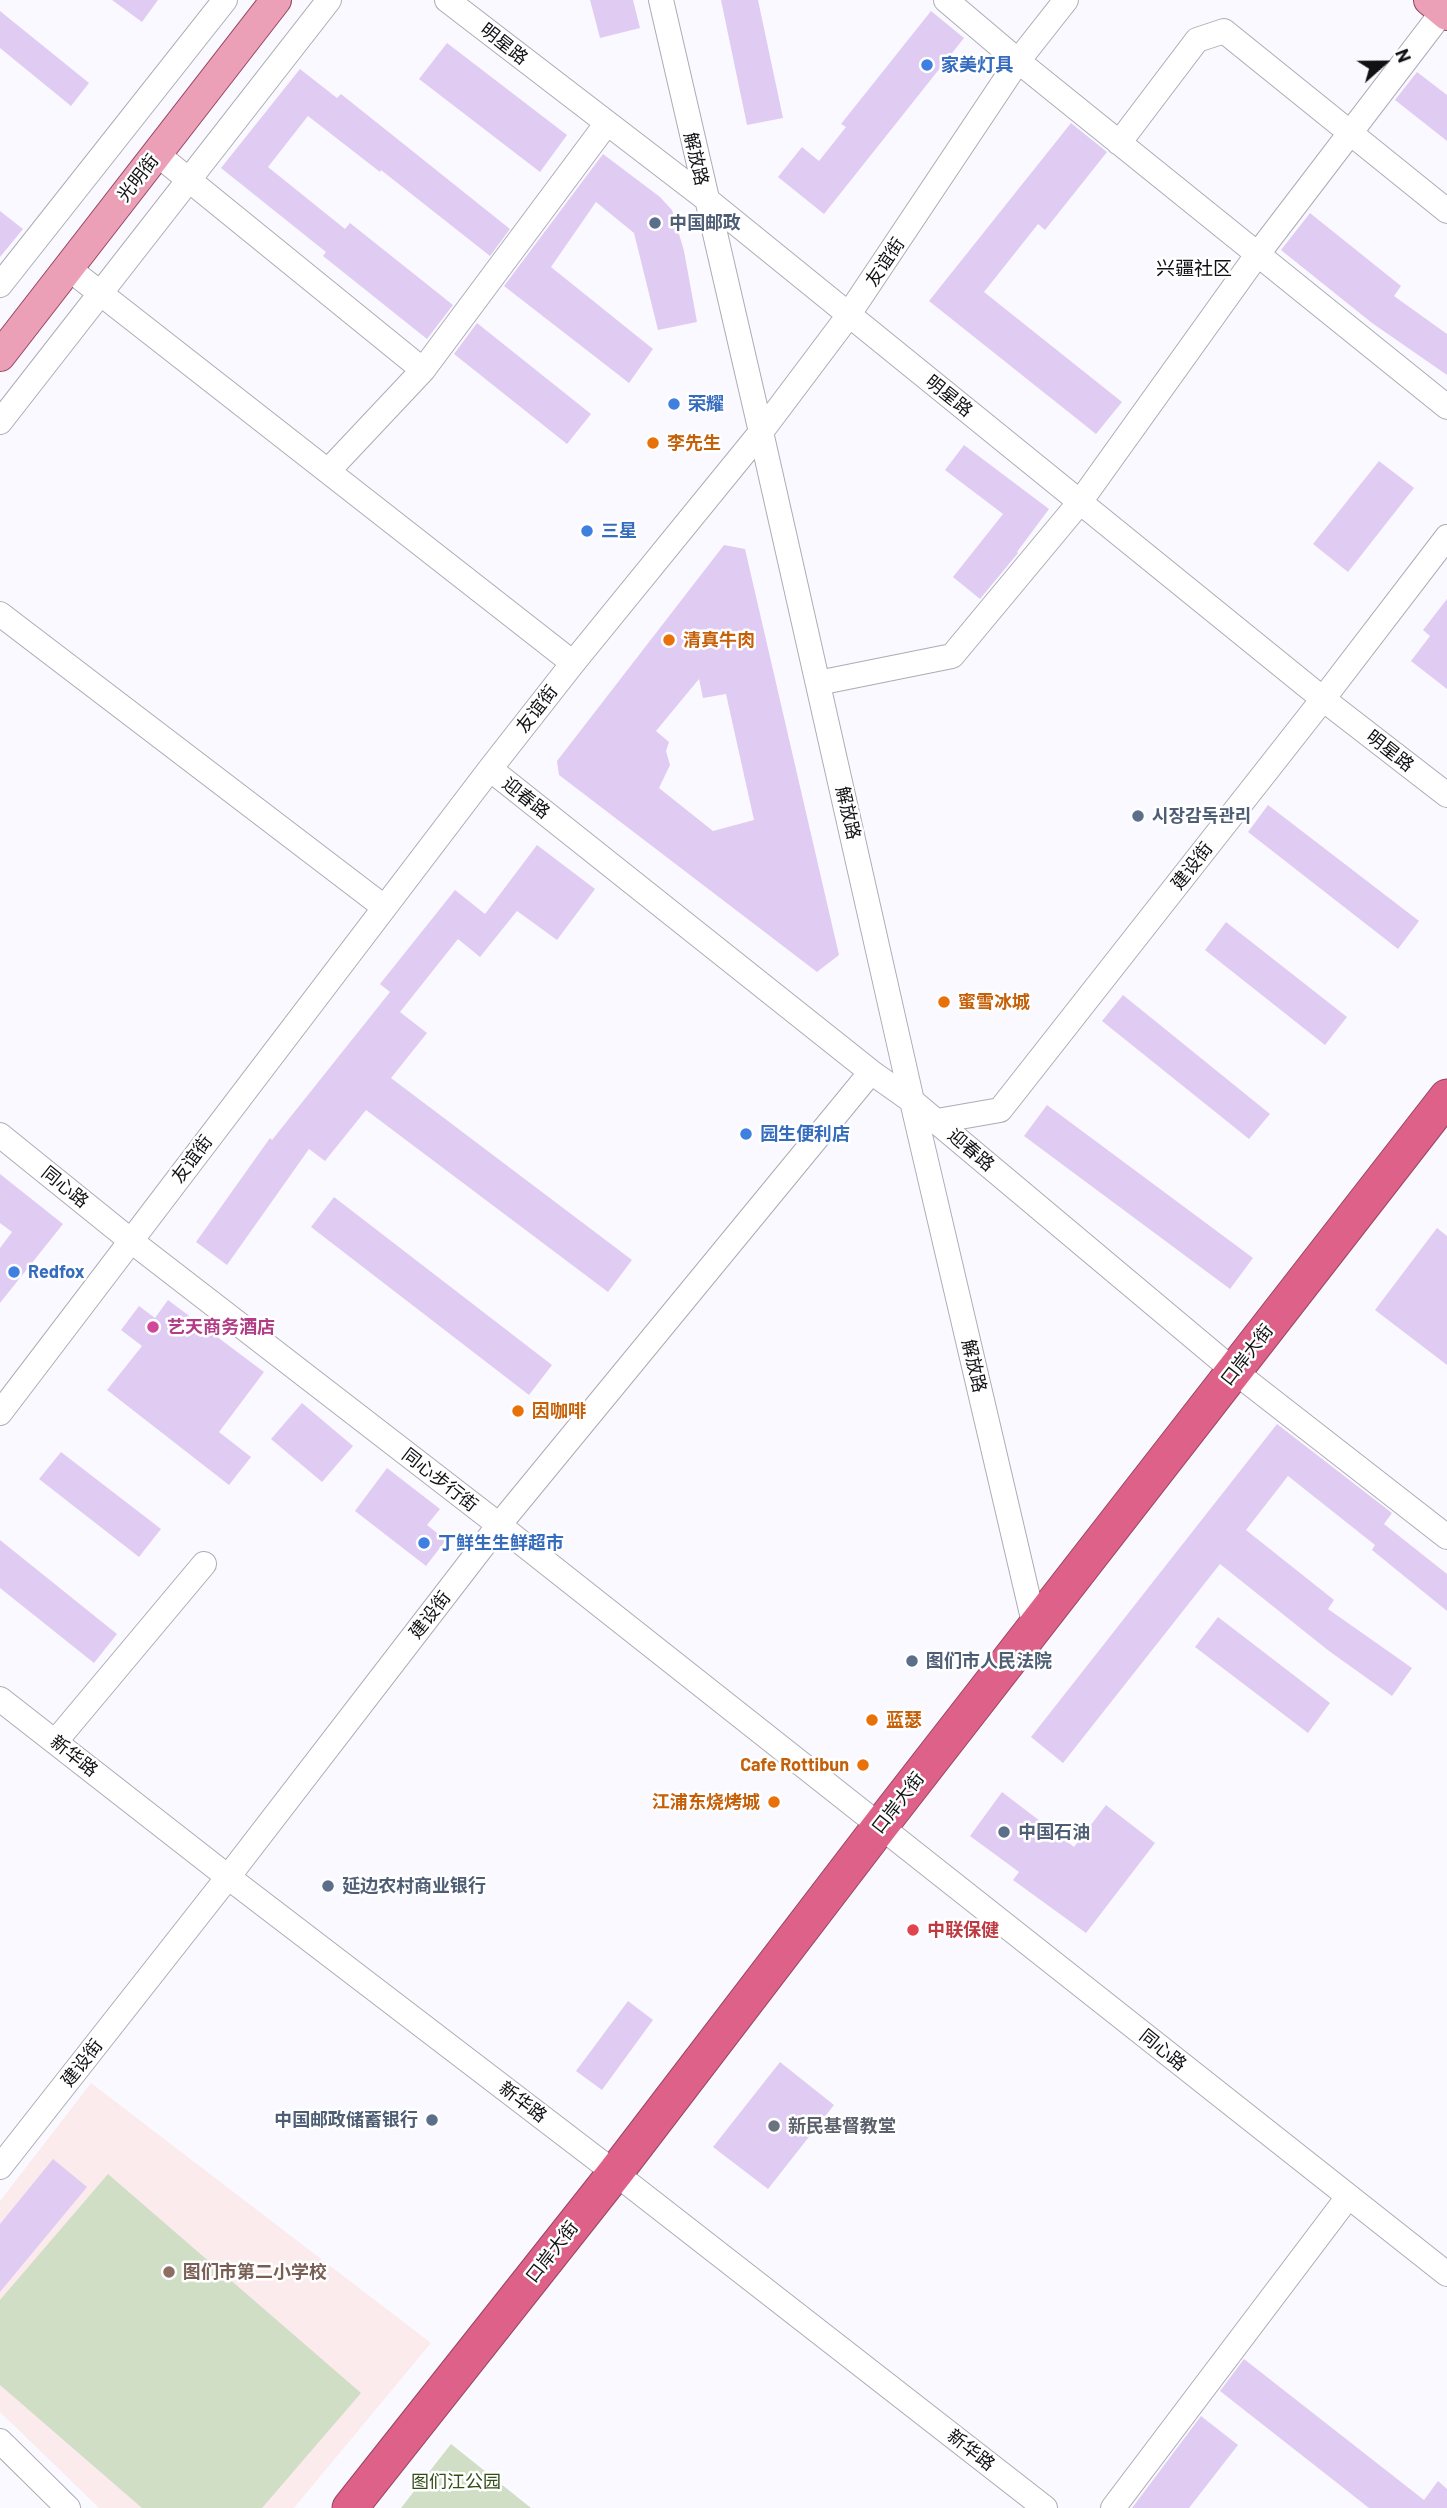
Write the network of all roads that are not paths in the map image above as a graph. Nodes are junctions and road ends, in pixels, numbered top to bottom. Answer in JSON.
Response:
{"nodes":[{"id":1,"x":225,"y":0,"type":"edge"},
{"id":2,"x":276,"y":0,"type":"edge"},
{"id":3,"x":329,"y":0,"type":"edge"},
{"id":4,"x":447,"y":0,"type":"edge"},
{"id":5,"x":661,"y":0,"type":"edge"},
{"id":6,"x":946,"y":0,"type":"edge"},
{"id":7,"x":1066,"y":0,"type":"edge"},
{"id":8,"x":1441,"y":8,"type":"edge"},
{"id":9,"x":1018,"y":61,"type":"junction"},
{"id":10,"x":607,"y":123,"type":"junction"},
{"id":11,"x":1350,"y":133,"type":"junction"},
{"id":12,"x":1119,"y":143,"type":"junction"},
{"id":13,"x":156,"y":154,"type":"junction"},
{"id":14,"x":189,"y":180,"type":"junction"},
{"id":15,"x":705,"y":198,"type":"junction"},
{"id":16,"x":1447,"y":211,"type":"edge"},
{"id":17,"x":1257,"y":255,"type":"junction"},
{"id":18,"x":68,"y":268,"type":"junction"},
{"id":19,"x":0,"y":285,"type":"edge"},
{"id":20,"x":100,"y":293,"type":"junction"},
{"id":21,"x":849,"y":316,"type":"junction"},
{"id":22,"x":0,"y":356,"type":"edge"},
{"id":23,"x":424,"y":370,"type":"junction"},
{"id":24,"x":1447,"y":407,"type":"edge"},
{"id":25,"x":0,"y":422,"type":"edge"},
{"id":26,"x":761,"y":432,"type":"junction"},
{"id":27,"x":328,"y":471,"type":"junction"},
{"id":28,"x":1080,"y":502,"type":"junction"},
{"id":29,"x":1447,"y":537,"type":"edge"},
{"id":30,"x":0,"y":614,"type":"edge"},
{"id":31,"x":573,"y":663,"type":"junction"},
{"id":32,"x":818,"y":683,"type":"junction"},
{"id":33,"x":1324,"y":699,"type":"junction"},
{"id":34,"x":490,"y":769,"type":"junction"},
{"id":35,"x":1447,"y":795,"type":"edge"},
{"id":36,"x":384,"y":907,"type":"junction"},
{"id":37,"x":871,"y":1072,"type":"junction"},
{"id":38,"x":1447,"y":1097,"type":"edge"},
{"id":39,"x":912,"y":1101,"type":"junction"},
{"id":40,"x":937,"y":1121,"type":"junction"},
{"id":41,"x":0,"y":1135,"type":"edge"},
{"id":42,"x":130,"y":1240,"type":"junction"},
{"id":43,"x":1234,"y":1371,"type":"junction"},
{"id":44,"x":0,"y":1413,"type":"edge"},
{"id":45,"x":499,"y":1525,"type":"junction"},
{"id":46,"x":1447,"y":1537,"type":"edge"},
{"id":47,"x":204,"y":1564,"type":"dead end"},
{"id":48,"x":1035,"y":1626,"type":"junction"},
{"id":49,"x":0,"y":1699,"type":"edge"},
{"id":50,"x":55,"y":1742,"type":"junction"},
{"id":51,"x":881,"y":1825,"type":"junction"},
{"id":52,"x":228,"y":1877,"type":"junction"},
{"id":53,"x":0,"y":2167,"type":"edge"},
{"id":54,"x":615,"y":2172,"type":"junction"},
{"id":55,"x":1348,"y":2197,"type":"junction"},
{"id":56,"x":1447,"y":2274,"type":"edge"},
{"id":57,"x":0,"y":2441,"type":"edge"},
{"id":58,"x":68,"y":2508,"type":"edge"},
{"id":59,"x":350,"y":2508,"type":"edge"},
{"id":60,"x":1045,"y":2508,"type":"edge"},
{"id":61,"x":1113,"y":2508,"type":"edge"}],
"edges":[{"from":1,"to":19,"type":"street"},
{"from":2,"to":13,"type":"main road","name":"光明街"},
{"from":3,"to":14,"type":"street"},
{"from":4,"to":10,"type":"street","name":"明星路"},
{"from":5,"to":15,"type":"street","name":"解放路"},
{"from":6,"to":9,"type":"street"},
{"from":7,"to":9,"type":"street","name":"友谊街"},
{"from":8,"to":11,"type":"street"},
{"from":9,"to":12,"type":"street"},
{"from":9,"to":21,"type":"street","name":"友谊街"},
{"from":10,"to":15,"type":"street","name":"明星路"},
{"from":10,"to":23,"type":"street"},
{"from":11,"to":12,"type":"street"},
{"from":11,"to":16,"type":"street"},
{"from":11,"to":17,"type":"street"},
{"from":12,"to":17,"type":"street"},
{"from":13,"to":14,"type":"street"},
{"from":13,"to":18,"type":"main road","name":"光明街"},
{"from":14,"to":20,"type":"street"},
{"from":14,"to":23,"type":"street"},
{"from":15,"to":21,"type":"street","name":"明星路"},
{"from":15,"to":26,"type":"street","name":"解放路"},
{"from":17,"to":24,"type":"street"},
{"from":17,"to":28,"type":"street"},
{"from":18,"to":20,"type":"street"},
{"from":18,"to":22,"type":"main road","name":"光明街"},
{"from":20,"to":25,"type":"street"},
{"from":20,"to":27,"type":"street"},
{"from":21,"to":26,"type":"street","name":"友谊街"},
{"from":21,"to":28,"type":"street","name":"明星路"},
{"from":23,"to":27,"type":"street"},
{"from":26,"to":31,"type":"street","name":"友谊街"},
{"from":26,"to":32,"type":"street","name":"解放路"},
{"from":27,"to":31,"type":"street"},
{"from":28,"to":32,"type":"street"},
{"from":28,"to":33,"type":"street","name":"明星路"},
{"from":29,"to":33,"type":"street","name":"建设街"},
{"from":30,"to":36,"type":"street"},
{"from":31,"to":34,"type":"street","name":"友谊街"},
{"from":32,"to":39,"type":"street","name":"解放路"},
{"from":33,"to":35,"type":"street","name":"明星路"},
{"from":33,"to":40,"type":"street","name":"建设街"},
{"from":34,"to":36,"type":"street","name":"友谊街"},
{"from":34,"to":37,"type":"street","name":"迎春路"},
{"from":36,"to":42,"type":"street","name":"友谊街"},
{"from":37,"to":39,"type":"street","name":"迎春路"},
{"from":37,"to":45,"type":"street","name":"建设街"},
{"from":38,"to":43,"type":"highway","name":"口岸大街"},
{"from":39,"to":40,"type":"street","name":"迎春路"},
{"from":39,"to":48,"type":"street","name":"解放路"},
{"from":40,"to":43,"type":"street","name":"迎春路"},
{"from":41,"to":42,"type":"street","name":"同心路"},
{"from":42,"to":44,"type":"street","name":"友谊街"},
{"from":42,"to":45,"type":"street","name":"同心步行街"},
{"from":43,"to":46,"type":"street","name":"迎春路"},
{"from":43,"to":48,"type":"highway","name":"口岸大街"},
{"from":45,"to":51,"type":"street","name":"同心步行街"},
{"from":45,"to":52,"type":"street","name":"建设街"},
{"from":47,"to":50,"type":"street"},
{"from":48,"to":51,"type":"highway","name":"口岸大街"},
{"from":49,"to":50,"type":"street","name":"新华路"},
{"from":50,"to":52,"type":"street","name":"新华路"},
{"from":51,"to":54,"type":"highway","name":"口岸大街"},
{"from":51,"to":55,"type":"street","name":"同心路"},
{"from":52,"to":53,"type":"street","name":"建设街"},
{"from":52,"to":54,"type":"street","name":"新华路"},
{"from":54,"to":59,"type":"highway","name":"口岸大街"},
{"from":54,"to":60,"type":"street","name":"新华路"},
{"from":55,"to":56,"type":"street","name":"同心路"},
{"from":55,"to":61,"type":"street"},
{"from":57,"to":58,"type":"street"}]}
